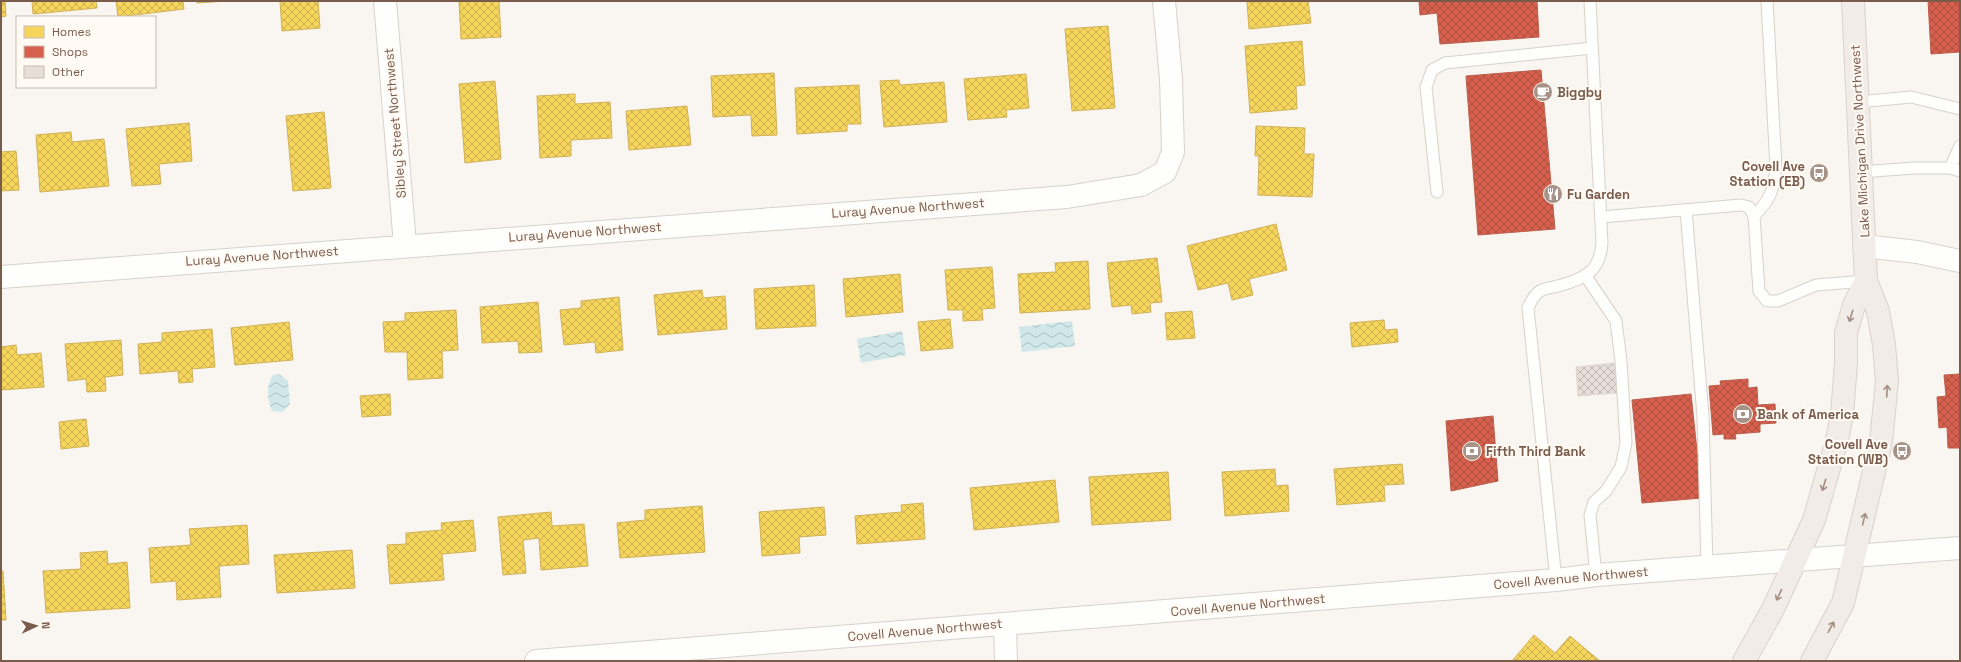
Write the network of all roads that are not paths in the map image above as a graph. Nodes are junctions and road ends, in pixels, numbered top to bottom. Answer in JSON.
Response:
{"nodes":[{"id":1,"x":385,"y":1,"type":"edge"},
{"id":2,"x":1164,"y":1,"type":"edge"},
{"id":3,"x":1590,"y":1,"type":"edge"},
{"id":4,"x":1767,"y":1,"type":"edge"},
{"id":5,"x":1853,"y":1,"type":"edge"},
{"id":6,"x":1592,"y":48,"type":"junction"},
{"id":7,"x":1858,"y":102,"type":"junction"},
{"id":8,"x":1960,"y":109,"type":"edge"},
{"id":9,"x":1960,"y":146,"type":"edge"},
{"id":10,"x":1955,"y":170,"type":"edge"},
{"id":11,"x":1860,"y":172,"type":"junction"},
{"id":12,"x":1437,"y":192,"type":"dead end"},
{"id":13,"x":1686,"y":210,"type":"junction"},
{"id":14,"x":1754,"y":216,"type":"junction"},
{"id":15,"x":1601,"y":217,"type":"junction"},
{"id":16,"x":405,"y":245,"type":"junction"},
{"id":17,"x":1864,"y":246,"type":"junction"},
{"id":18,"x":1959,"y":257,"type":"edge"},
{"id":19,"x":1585,"y":275,"type":"junction"},
{"id":20,"x":1,"y":277,"type":"edge"},
{"id":21,"x":1866,"y":281,"type":"junction"},
{"id":22,"x":1960,"y":548,"type":"edge"},
{"id":23,"x":1855,"y":557,"type":"junction"},
{"id":24,"x":1795,"y":560,"type":"junction"},
{"id":25,"x":1707,"y":567,"type":"junction"},
{"id":26,"x":1596,"y":575,"type":"junction"},
{"id":27,"x":1556,"y":580,"type":"junction"},
{"id":28,"x":1005,"y":624,"type":"junction"},
{"id":29,"x":536,"y":661,"type":"edge"},
{"id":30,"x":1006,"y":661,"type":"edge"},
{"id":31,"x":1744,"y":661,"type":"edge"},
{"id":32,"x":1812,"y":661,"type":"edge"}],
"edges":[{"from":1,"to":16,"type":"street","name":"Sibley Street Northwest"},
{"from":2,"to":16,"type":"street","name":"Luray Avenue Northwest"},
{"from":3,"to":6,"type":"lane"},
{"from":4,"to":14,"type":"lane"},
{"from":5,"to":7,"type":"highway","name":"Lake Michigan Drive Northwest"},
{"from":6,"to":12,"type":"lane"},
{"from":6,"to":15,"type":"lane"},
{"from":7,"to":8,"type":"lane"},
{"from":7,"to":11,"type":"highway","name":"Lake Michigan Drive Northwest"},
{"from":9,"to":10,"type":"lane"},
{"from":10,"to":11,"type":"lane"},
{"from":11,"to":17,"type":"highway","name":"Lake Michigan Drive Northwest"},
{"from":13,"to":14,"type":"lane"},
{"from":13,"to":15,"type":"lane"},
{"from":13,"to":25,"type":"lane"},
{"from":14,"to":21,"type":"lane"},
{"from":15,"to":19,"type":"lane"},
{"from":16,"to":20,"type":"street","name":"Luray Avenue Northwest"},
{"from":17,"to":18,"type":"street"},
{"from":17,"to":21,"type":"highway","name":"Lake Michigan Drive Northwest"},
{"from":19,"to":26,"type":"lane"},
{"from":19,"to":27,"type":"lane"},
{"from":23,"to":21,"type":"highway","name":"Lake Michigan Drive Northwest","one_way":true},
{"from":21,"to":24,"type":"highway","name":"Lake Michigan Drive Northwest","one_way":true},
{"from":22,"to":23,"type":"street","name":"Covell Avenue Northwest"},
{"from":23,"to":24,"type":"street","name":"Covell Avenue Northwest"},
{"from":32,"to":23,"type":"highway","name":"Lake Michigan Drive Northwest","one_way":true},
{"from":24,"to":25,"type":"street","name":"Covell Avenue Northwest"},
{"from":24,"to":31,"type":"highway","name":"Lake Michigan Drive Northwest","one_way":true},
{"from":25,"to":26,"type":"street","name":"Covell Avenue Northwest"},
{"from":26,"to":27,"type":"street","name":"Covell Avenue Northwest"},
{"from":27,"to":28,"type":"street","name":"Covell Avenue Northwest"},
{"from":28,"to":29,"type":"street","name":"Covell Avenue Northwest"},
{"from":28,"to":30,"type":"street"}]}
